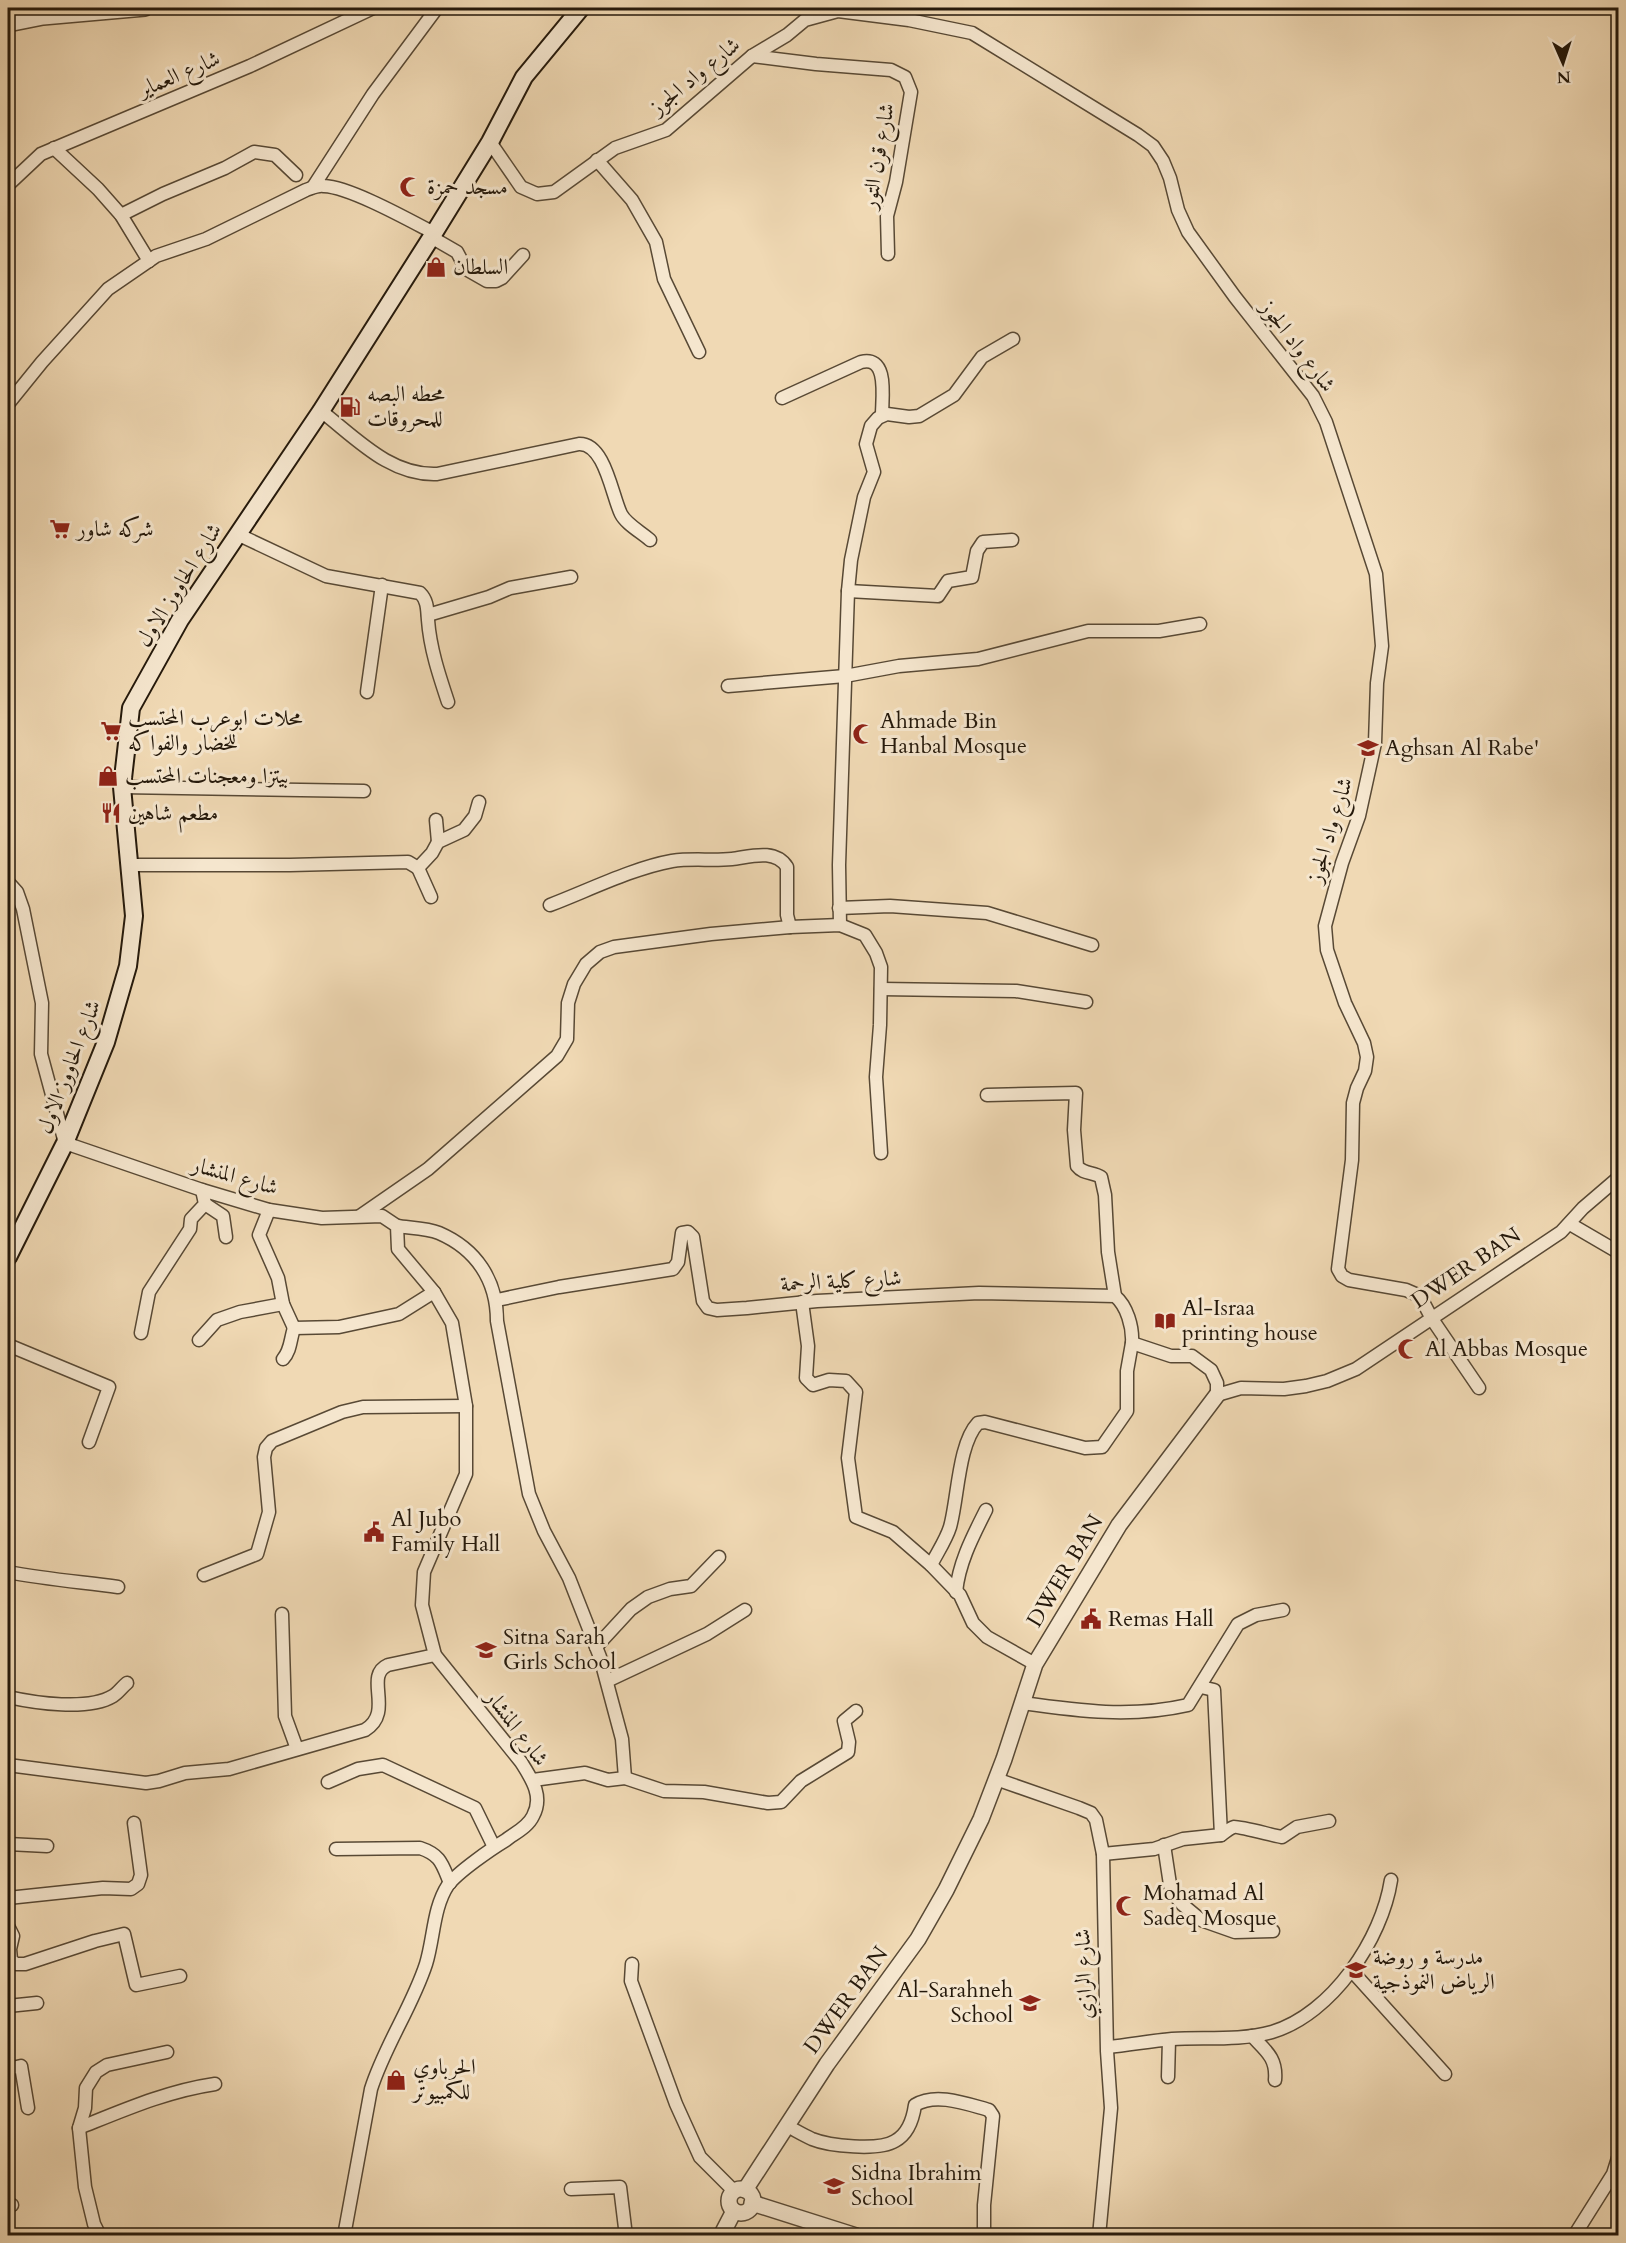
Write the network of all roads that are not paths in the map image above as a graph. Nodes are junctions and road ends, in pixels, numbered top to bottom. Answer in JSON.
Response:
{"nodes":[{"id":1,"x":145,"y":8,"type":"edge"},
{"id":2,"x":373,"y":8,"type":"edge"},
{"id":3,"x":437,"y":8,"type":"edge"},
{"id":4,"x":581,"y":8,"type":"edge"},
{"id":5,"x":8,"y":24,"type":"edge"},
{"id":6,"x":752,"y":56,"type":"junction"},
{"id":7,"x":490,"y":142,"type":"junction"},
{"id":8,"x":54,"y":148,"type":"junction"},
{"id":9,"x":597,"y":160,"type":"junction"},
{"id":10,"x":296,"y":176,"type":"dead end"},
{"id":11,"x":8,"y":185,"type":"edge"},
{"id":12,"x":313,"y":187,"type":"junction"},
{"id":13,"x":121,"y":215,"type":"junction"},
{"id":14,"x":432,"y":235,"type":"junction"},
{"id":15,"x":888,"y":254,"type":"dead end"},
{"id":16,"x":523,"y":255,"type":"dead end"},
{"id":17,"x":149,"y":261,"type":"junction"},
{"id":18,"x":1013,"y":339,"type":"dead end"},
{"id":19,"x":699,"y":352,"type":"dead end"},
{"id":20,"x":782,"y":398,"type":"dead end"},
{"id":21,"x":8,"y":404,"type":"edge"},
{"id":22,"x":321,"y":411,"type":"junction"},
{"id":23,"x":882,"y":415,"type":"junction"},
{"id":24,"x":237,"y":534,"type":"junction"},
{"id":25,"x":650,"y":540,"type":"dead end"},
{"id":26,"x":1012,"y":540,"type":"dead end"},
{"id":27,"x":571,"y":577,"type":"dead end"},
{"id":28,"x":382,"y":585,"type":"junction"},
{"id":29,"x":848,"y":591,"type":"junction"},
{"id":30,"x":428,"y":615,"type":"junction"},
{"id":31,"x":1200,"y":624,"type":"dead end"},
{"id":32,"x":845,"y":676,"type":"junction"},
{"id":33,"x":728,"y":686,"type":"dead end"},
{"id":34,"x":367,"y":692,"type":"dead end"},
{"id":35,"x":448,"y":702,"type":"dead end"},
{"id":36,"x":122,"y":787,"type":"junction"},
{"id":37,"x":364,"y":791,"type":"dead end"},
{"id":38,"x":479,"y":802,"type":"dead end"},
{"id":39,"x":436,"y":820,"type":"dead end"},
{"id":40,"x":438,"y":842,"type":"junction"},
{"id":41,"x":131,"y":865,"type":"junction"},
{"id":42,"x":418,"y":868,"type":"junction"},
{"id":43,"x":8,"y":882,"type":"edge"},
{"id":44,"x":431,"y":897,"type":"dead end"},
{"id":45,"x":550,"y":905,"type":"dead end"},
{"id":46,"x":839,"y":908,"type":"junction"},
{"id":47,"x":840,"y":925,"type":"junction"},
{"id":48,"x":790,"y":927,"type":"junction"},
{"id":49,"x":1092,"y":945,"type":"dead end"},
{"id":50,"x":881,"y":989,"type":"junction"},
{"id":51,"x":1086,"y":1002,"type":"dead end"},
{"id":52,"x":987,"y":1095,"type":"dead end"},
{"id":53,"x":65,"y":1143,"type":"junction"},
{"id":54,"x":881,"y":1153,"type":"dead end"},
{"id":55,"x":1618,"y":1178,"type":"edge"},
{"id":56,"x":202,"y":1190,"type":"junction"},
{"id":57,"x":205,"y":1204,"type":"junction"},
{"id":58,"x":269,"y":1210,"type":"junction"},
{"id":59,"x":359,"y":1216,"type":"junction"},
{"id":60,"x":1570,"y":1224,"type":"junction"},
{"id":61,"x":397,"y":1226,"type":"junction"},
{"id":62,"x":225,"y":1237,"type":"dead end"},
{"id":63,"x":1618,"y":1252,"type":"edge"},
{"id":64,"x":8,"y":1257,"type":"edge"},
{"id":65,"x":434,"y":1292,"type":"junction"},
{"id":66,"x":1115,"y":1296,"type":"junction"},
{"id":67,"x":497,"y":1300,"type":"junction"},
{"id":68,"x":802,"y":1302,"type":"junction"},
{"id":69,"x":283,"y":1304,"type":"junction"},
{"id":70,"x":1432,"y":1319,"type":"junction"},
{"id":71,"x":294,"y":1328,"type":"junction"},
{"id":72,"x":141,"y":1333,"type":"dead end"},
{"id":73,"x":199,"y":1340,"type":"dead end"},
{"id":74,"x":1132,"y":1343,"type":"junction"},
{"id":75,"x":8,"y":1345,"type":"edge"},
{"id":76,"x":284,"y":1359,"type":"dead end"},
{"id":77,"x":1479,"y":1388,"type":"dead end"},
{"id":78,"x":1217,"y":1395,"type":"junction"},
{"id":79,"x":466,"y":1406,"type":"junction"},
{"id":80,"x":89,"y":1442,"type":"dead end"},
{"id":81,"x":986,"y":1510,"type":"dead end"},
{"id":82,"x":718,"y":1557,"type":"dead end"},
{"id":83,"x":931,"y":1565,"type":"junction"},
{"id":84,"x":8,"y":1572,"type":"edge"},
{"id":85,"x":204,"y":1575,"type":"dead end"},
{"id":86,"x":118,"y":1587,"type":"dead end"},
{"id":87,"x":956,"y":1592,"type":"junction"},
{"id":88,"x":745,"y":1610,"type":"dead end"},
{"id":89,"x":1284,"y":1610,"type":"dead end"},
{"id":90,"x":282,"y":1614,"type":"dead end"},
{"id":91,"x":596,"y":1647,"type":"junction"},
{"id":92,"x":435,"y":1656,"type":"junction"},
{"id":93,"x":1035,"y":1664,"type":"junction"},
{"id":94,"x":607,"y":1681,"type":"junction"},
{"id":95,"x":127,"y":1683,"type":"dead end"},
{"id":96,"x":1201,"y":1687,"type":"junction"},
{"id":97,"x":8,"y":1697,"type":"edge"},
{"id":98,"x":1022,"y":1702,"type":"junction"},
{"id":99,"x":856,"y":1711,"type":"dead end"},
{"id":100,"x":297,"y":1749,"type":"junction"},
{"id":101,"x":8,"y":1765,"type":"edge"},
{"id":102,"x":625,"y":1778,"type":"junction"},
{"id":103,"x":996,"y":1779,"type":"junction"},
{"id":104,"x":533,"y":1780,"type":"junction"},
{"id":105,"x":328,"y":1782,"type":"dead end"},
{"id":106,"x":1329,"y":1821,"type":"dead end"},
{"id":107,"x":134,"y":1823,"type":"dead end"},
{"id":108,"x":1221,"y":1835,"type":"junction"},
{"id":109,"x":8,"y":1844,"type":"edge"},
{"id":110,"x":1164,"y":1845,"type":"junction"},
{"id":111,"x":47,"y":1846,"type":"dead end"},
{"id":112,"x":494,"y":1847,"type":"junction"},
{"id":113,"x":336,"y":1849,"type":"dead end"},
{"id":114,"x":1103,"y":1854,"type":"junction"},
{"id":115,"x":1391,"y":1880,"type":"dead end"},
{"id":116,"x":450,"y":1883,"type":"junction"},
{"id":117,"x":8,"y":1898,"type":"edge"},
{"id":118,"x":8,"y":1926,"type":"edge"},
{"id":119,"x":1273,"y":1931,"type":"dead end"},
{"id":120,"x":632,"y":1964,"type":"dead end"},
{"id":121,"x":1352,"y":1971,"type":"junction"},
{"id":122,"x":180,"y":1976,"type":"dead end"},
{"id":123,"x":37,"y":2003,"type":"dead end"},
{"id":124,"x":8,"y":2006,"type":"edge"},
{"id":125,"x":1252,"y":2036,"type":"junction"},
{"id":126,"x":1169,"y":2040,"type":"junction"},
{"id":127,"x":1108,"y":2047,"type":"junction"},
{"id":128,"x":167,"y":2052,"type":"dead end"},
{"id":129,"x":8,"y":2069,"type":"edge"},
{"id":130,"x":1445,"y":2074,"type":"dead end"},
{"id":131,"x":1168,"y":2077,"type":"dead end"},
{"id":132,"x":1275,"y":2080,"type":"dead end"},
{"id":133,"x":215,"y":2084,"type":"dead end"},
{"id":134,"x":28,"y":2108,"type":"dead end"},
{"id":135,"x":787,"y":2126,"type":"junction"},
{"id":136,"x":79,"y":2128,"type":"junction"},
{"id":137,"x":1618,"y":2158,"type":"edge"},
{"id":138,"x":571,"y":2189,"type":"dead end"},
{"id":139,"x":744,"y":2195,"type":"junction"},
{"id":140,"x":100,"y":2235,"type":"edge"},
{"id":141,"x":344,"y":2235,"type":"edge"},
{"id":142,"x":626,"y":2235,"type":"edge"},
{"id":143,"x":721,"y":2235,"type":"edge"},
{"id":144,"x":856,"y":2235,"type":"edge"},
{"id":145,"x":984,"y":2235,"type":"edge"},
{"id":146,"x":1099,"y":2235,"type":"edge"},
{"id":147,"x":1574,"y":2235,"type":"edge"}],
"edges":[{"from":1,"to":5,"type":"street"},
{"from":2,"to":8,"type":"street","name":"شارع العماير"},
{"from":3,"to":12,"type":"street"},
{"from":4,"to":7,"type":"main road","name":"شارع الحاووز الاول"},
{"from":6,"to":9,"type":"street","name":"شارع واد الجوز"},
{"from":6,"to":15,"type":"street","name":"شارع قرن التور"},
{"from":6,"to":70,"type":"street","name":"شارع واد الجوز"},
{"from":7,"to":9,"type":"street","name":"شارع واد الجوز"},
{"from":7,"to":14,"type":"main road","name":"شارع الحاووز الاول"},
{"from":8,"to":11,"type":"street","name":"شارع العماير"},
{"from":8,"to":13,"type":"street"},
{"from":9,"to":19,"type":"street"},
{"from":10,"to":13,"type":"street"},
{"from":12,"to":14,"type":"street"},
{"from":12,"to":17,"type":"street"},
{"from":13,"to":17,"type":"street"},
{"from":14,"to":16,"type":"street"},
{"from":14,"to":22,"type":"main road","name":"شارع الحاووز الاول"},
{"from":17,"to":21,"type":"street"},
{"from":18,"to":23,"type":"street"},
{"from":20,"to":23,"type":"street"},
{"from":22,"to":24,"type":"main road","name":"شارع الحاووز الاول"},
{"from":22,"to":25,"type":"street"},
{"from":23,"to":29,"type":"street"},
{"from":24,"to":28,"type":"street"},
{"from":24,"to":36,"type":"main road","name":"شارع الحاووز الاول"},
{"from":26,"to":29,"type":"street"},
{"from":27,"to":30,"type":"street"},
{"from":28,"to":30,"type":"street"},
{"from":28,"to":34,"type":"street"},
{"from":29,"to":32,"type":"street"},
{"from":30,"to":35,"type":"street"},
{"from":31,"to":32,"type":"street"},
{"from":32,"to":33,"type":"street"},
{"from":32,"to":46,"type":"street"},
{"from":36,"to":37,"type":"street"},
{"from":36,"to":41,"type":"main road","name":"شارع الحاووز الاول"},
{"from":38,"to":40,"type":"street"},
{"from":39,"to":40,"type":"street"},
{"from":40,"to":42,"type":"street"},
{"from":41,"to":42,"type":"street"},
{"from":41,"to":53,"type":"main road","name":"شارع الحاووز الاول"},
{"from":42,"to":44,"type":"street"},
{"from":43,"to":53,"type":"street"},
{"from":45,"to":48,"type":"street"},
{"from":46,"to":47,"type":"street"},
{"from":46,"to":49,"type":"street"},
{"from":47,"to":48,"type":"street"},
{"from":47,"to":50,"type":"street"},
{"from":48,"to":59,"type":"street"},
{"from":50,"to":51,"type":"street"},
{"from":50,"to":54,"type":"street"},
{"from":52,"to":66,"type":"street"},
{"from":53,"to":56,"type":"street","name":"شارع المنشار"},
{"from":53,"to":64,"type":"main road","name":"شارع الحاووز الاول"},
{"from":55,"to":60,"type":"street","name":"DWER BAN"},
{"from":56,"to":57,"type":"street"},
{"from":56,"to":58,"type":"street","name":"شارع المنشار"},
{"from":57,"to":62,"type":"street"},
{"from":57,"to":72,"type":"street"},
{"from":58,"to":59,"type":"street","name":"شارع المنشار"},
{"from":58,"to":69,"type":"street"},
{"from":59,"to":61,"type":"street","name":"شارع المنشار"},
{"from":60,"to":63,"type":"street"},
{"from":60,"to":70,"type":"street","name":"DWER BAN"},
{"from":61,"to":65,"type":"street","name":"شارع المنشار"},
{"from":61,"to":67,"type":"street","name":"شارع المنشار"},
{"from":65,"to":71,"type":"street"},
{"from":65,"to":79,"type":"street","name":"شارع المنشار"},
{"from":66,"to":68,"type":"street","name":"شارع كلية الرحمة"},
{"from":66,"to":74,"type":"street"},
{"from":67,"to":68,"type":"street","name":"شارع كلية الرحمة"},
{"from":67,"to":91,"type":"street","name":"شارع المنشار"},
{"from":68,"to":83,"type":"street"},
{"from":69,"to":71,"type":"street"},
{"from":69,"to":73,"type":"street"},
{"from":70,"to":77,"type":"street","name":"شارع واد الجوز"},
{"from":70,"to":78,"type":"street","name":"DWER BAN"},
{"from":71,"to":76,"type":"street"},
{"from":74,"to":78,"type":"street"},
{"from":74,"to":83,"type":"street"},
{"from":75,"to":80,"type":"street"},
{"from":78,"to":93,"type":"street","name":"DWER BAN"},
{"from":79,"to":85,"type":"street"},
{"from":79,"to":92,"type":"street","name":"شارع المنشار"},
{"from":81,"to":87,"type":"street"},
{"from":82,"to":91,"type":"street"},
{"from":83,"to":87,"type":"street"},
{"from":84,"to":86,"type":"street"},
{"from":87,"to":93,"type":"street"},
{"from":88,"to":94,"type":"street"},
{"from":89,"to":96,"type":"street"},
{"from":90,"to":100,"type":"street"},
{"from":91,"to":94,"type":"street","name":"شارع المنشار"},
{"from":92,"to":100,"type":"street"},
{"from":92,"to":104,"type":"street","name":"شارع المنشار"},
{"from":93,"to":98,"type":"street","name":"DWER BAN"},
{"from":94,"to":102,"type":"street","name":"شارع المنشار"},
{"from":95,"to":97,"type":"street"},
{"from":96,"to":98,"type":"street"},
{"from":96,"to":108,"type":"street"},
{"from":98,"to":103,"type":"street","name":"DWER BAN"},
{"from":99,"to":102,"type":"street"},
{"from":100,"to":101,"type":"street"},
{"from":102,"to":104,"type":"street"},
{"from":103,"to":114,"type":"street","name":"شارع الرازي"},
{"from":103,"to":135,"type":"street","name":"DWER BAN"},
{"from":104,"to":112,"type":"street","name":"شارع المنشار"},
{"from":105,"to":112,"type":"street"},
{"from":106,"to":108,"type":"street"},
{"from":107,"to":117,"type":"street"},
{"from":108,"to":110,"type":"street"},
{"from":109,"to":111,"type":"street"},
{"from":110,"to":114,"type":"street"},
{"from":110,"to":119,"type":"street"},
{"from":112,"to":116,"type":"street","name":"شارع المنشار"},
{"from":113,"to":116,"type":"street"},
{"from":114,"to":127,"type":"street","name":"شارع الرازي"},
{"from":115,"to":121,"type":"street"},
{"from":116,"to":141,"type":"street","name":"شارع المنشار"},
{"from":118,"to":122,"type":"street"},
{"from":120,"to":139,"type":"street"},
{"from":121,"to":125,"type":"street"},
{"from":121,"to":130,"type":"street"},
{"from":123,"to":124,"type":"street"},
{"from":125,"to":126,"type":"street"},
{"from":125,"to":132,"type":"street"},
{"from":126,"to":127,"type":"street"},
{"from":126,"to":131,"type":"street"},
{"from":127,"to":146,"type":"street","name":"شارع الرازي"},
{"from":128,"to":136,"type":"street"},
{"from":129,"to":134,"type":"street"},
{"from":133,"to":136,"type":"street"},
{"from":135,"to":139,"type":"street","name":"DWER BAN"},
{"from":135,"to":145,"type":"street"},
{"from":136,"to":140,"type":"street"},
{"from":137,"to":147,"type":"street"},
{"from":138,"to":142,"type":"street"},
{"from":139,"to":143,"type":"street"},
{"from":139,"to":144,"type":"street"}]}
